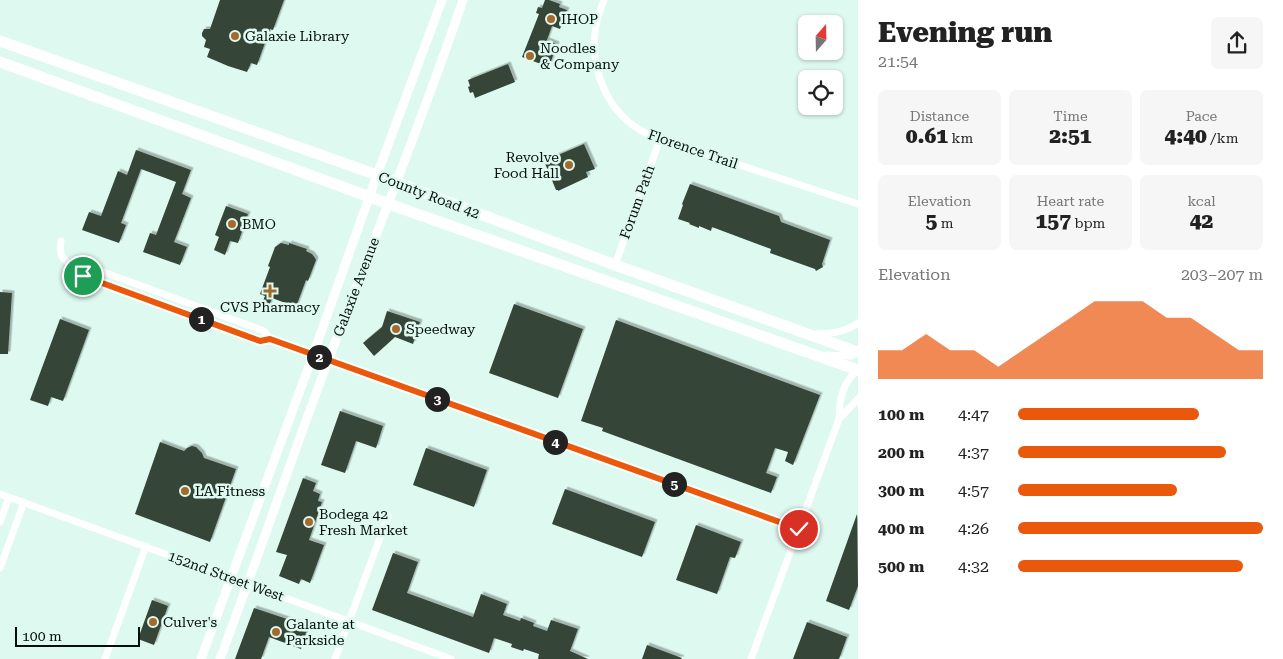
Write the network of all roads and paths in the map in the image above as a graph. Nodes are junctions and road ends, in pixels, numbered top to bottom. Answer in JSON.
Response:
{"nodes":[{"id":1,"x":442,"y":0,"type":"edge"},
{"id":2,"x":463,"y":0,"type":"edge"},
{"id":3,"x":604,"y":0,"type":"edge"},
{"id":4,"x":0,"y":41,"type":"edge"},
{"id":5,"x":0,"y":62,"type":"edge"},
{"id":6,"x":660,"y":138,"type":"junction"},
{"id":7,"x":377,"y":176,"type":"junction"},
{"id":8,"x":396,"y":183,"type":"junction"},
{"id":9,"x":370,"y":197,"type":"junction"},
{"id":10,"x":388,"y":203,"type":"junction"},
{"id":11,"x":858,"y":204,"type":"edge"},
{"id":12,"x":62,"y":241,"type":"dead end"},
{"id":13,"x":615,"y":264,"type":"junction"},
{"id":14,"x":76,"y":268,"type":"junction"},
{"id":15,"x":858,"y":323,"type":"edge"},
{"id":16,"x":811,"y":335,"type":"junction"},
{"id":17,"x":270,"y":339,"type":"junction"},
{"id":18,"x":858,"y":352,"type":"edge"},
{"id":19,"x":810,"y":353,"type":"junction"},
{"id":20,"x":313,"y":355,"type":"junction"},
{"id":21,"x":328,"y":360,"type":"junction"},
{"id":22,"x":843,"y":365,"type":"junction"},
{"id":23,"x":858,"y":370,"type":"edge"},
{"id":24,"x":848,"y":380,"type":"junction"},
{"id":25,"x":858,"y":399,"type":"edge"},
{"id":26,"x":839,"y":419,"type":"junction"},
{"id":27,"x":0,"y":494,"type":"edge"},
{"id":28,"x":9,"y":497,"type":"junction"},
{"id":29,"x":24,"y":502,"type":"junction"},
{"id":30,"x":388,"y":516,"type":"dead end"},
{"id":31,"x":0,"y":522,"type":"edge"},
{"id":32,"x":799,"y":529,"type":"junction"},
{"id":33,"x":146,"y":546,"type":"junction"},
{"id":34,"x":0,"y":568,"type":"edge"},
{"id":35,"x":232,"y":578,"type":"junction"},
{"id":36,"x":248,"y":584,"type":"junction"},
{"id":37,"x":348,"y":621,"type":"junction"},
{"id":38,"x":105,"y":659,"type":"edge"},
{"id":39,"x":201,"y":659,"type":"edge"},
{"id":40,"x":220,"y":659,"type":"edge"},
{"id":41,"x":335,"y":659,"type":"edge"},
{"id":42,"x":451,"y":659,"type":"edge"},
{"id":43,"x":751,"y":659,"type":"edge"}],
"edges":[{"from":1,"to":7,"type":"street","name":"Galaxie Avenue"},
{"from":2,"to":8,"type":"street","name":"Galaxie Avenue"},
{"from":3,"to":6,"type":"street","name":"Florence Trail"},
{"from":4,"to":7,"type":"highway","name":"County Road 42"},
{"from":5,"to":9,"type":"highway","name":"County Road 42"},
{"from":6,"to":11,"type":"street","name":"Florence Trail"},
{"from":6,"to":13,"type":"street","name":"Forum Path"},
{"from":7,"to":8,"type":"highway","name":"County Road 42"},
{"from":7,"to":9,"type":"street","name":"Galaxie Avenue"},
{"from":8,"to":10,"type":"street","name":"Galaxie Avenue"},
{"from":8,"to":13,"type":"highway","name":"County Road 42"},
{"from":9,"to":10,"type":"highway","name":"County Road 42"},
{"from":9,"to":20,"type":"street","name":"Galaxie Avenue"},
{"from":10,"to":19,"type":"highway","name":"County Road 42"},
{"from":10,"to":21,"type":"street","name":"Galaxie Avenue"},
{"from":12,"to":14,"type":"street"},
{"from":13,"to":16,"type":"highway","name":"County Road 42"},
{"from":14,"to":17,"type":"street"},
{"from":14,"to":17,"type":"street"},
{"from":15,"to":16,"type":"street"},
{"from":16,"to":18,"type":"highway","name":"County Road 42"},
{"from":17,"to":20,"type":"street"},
{"from":18,"to":19,"type":"street"},
{"from":19,"to":22,"type":"highway","name":"County Road 42"},
{"from":20,"to":21,"type":"street"},
{"from":20,"to":35,"type":"street","name":"Galaxie Avenue"},
{"from":21,"to":32,"type":"street"},
{"from":21,"to":36,"type":"street","name":"Galaxie Avenue"},
{"from":22,"to":23,"type":"highway","name":"County Road 42"},
{"from":22,"to":24,"type":"street"},
{"from":23,"to":24,"type":"street"},
{"from":24,"to":26,"type":"street"},
{"from":25,"to":26,"type":"street"},
{"from":26,"to":32,"type":"street"},
{"from":27,"to":28,"type":"street","name":"152nd Street West"},
{"from":28,"to":29,"type":"street","name":"152nd Street West"},
{"from":28,"to":31,"type":"street"},
{"from":29,"to":33,"type":"street","name":"152nd Street West"},
{"from":29,"to":34,"type":"street"},
{"from":30,"to":37,"type":"street"},
{"from":32,"to":43,"type":"street"},
{"from":33,"to":35,"type":"street","name":"152nd Street West"},
{"from":33,"to":38,"type":"street"},
{"from":35,"to":36,"type":"street","name":"152nd Street West"},
{"from":35,"to":39,"type":"street","name":"Galaxie Avenue"},
{"from":36,"to":37,"type":"street","name":"152nd Street West"},
{"from":36,"to":40,"type":"street","name":"Galaxie Avenue"},
{"from":37,"to":41,"type":"street"},
{"from":37,"to":42,"type":"street","name":"152nd Street West"}]}
